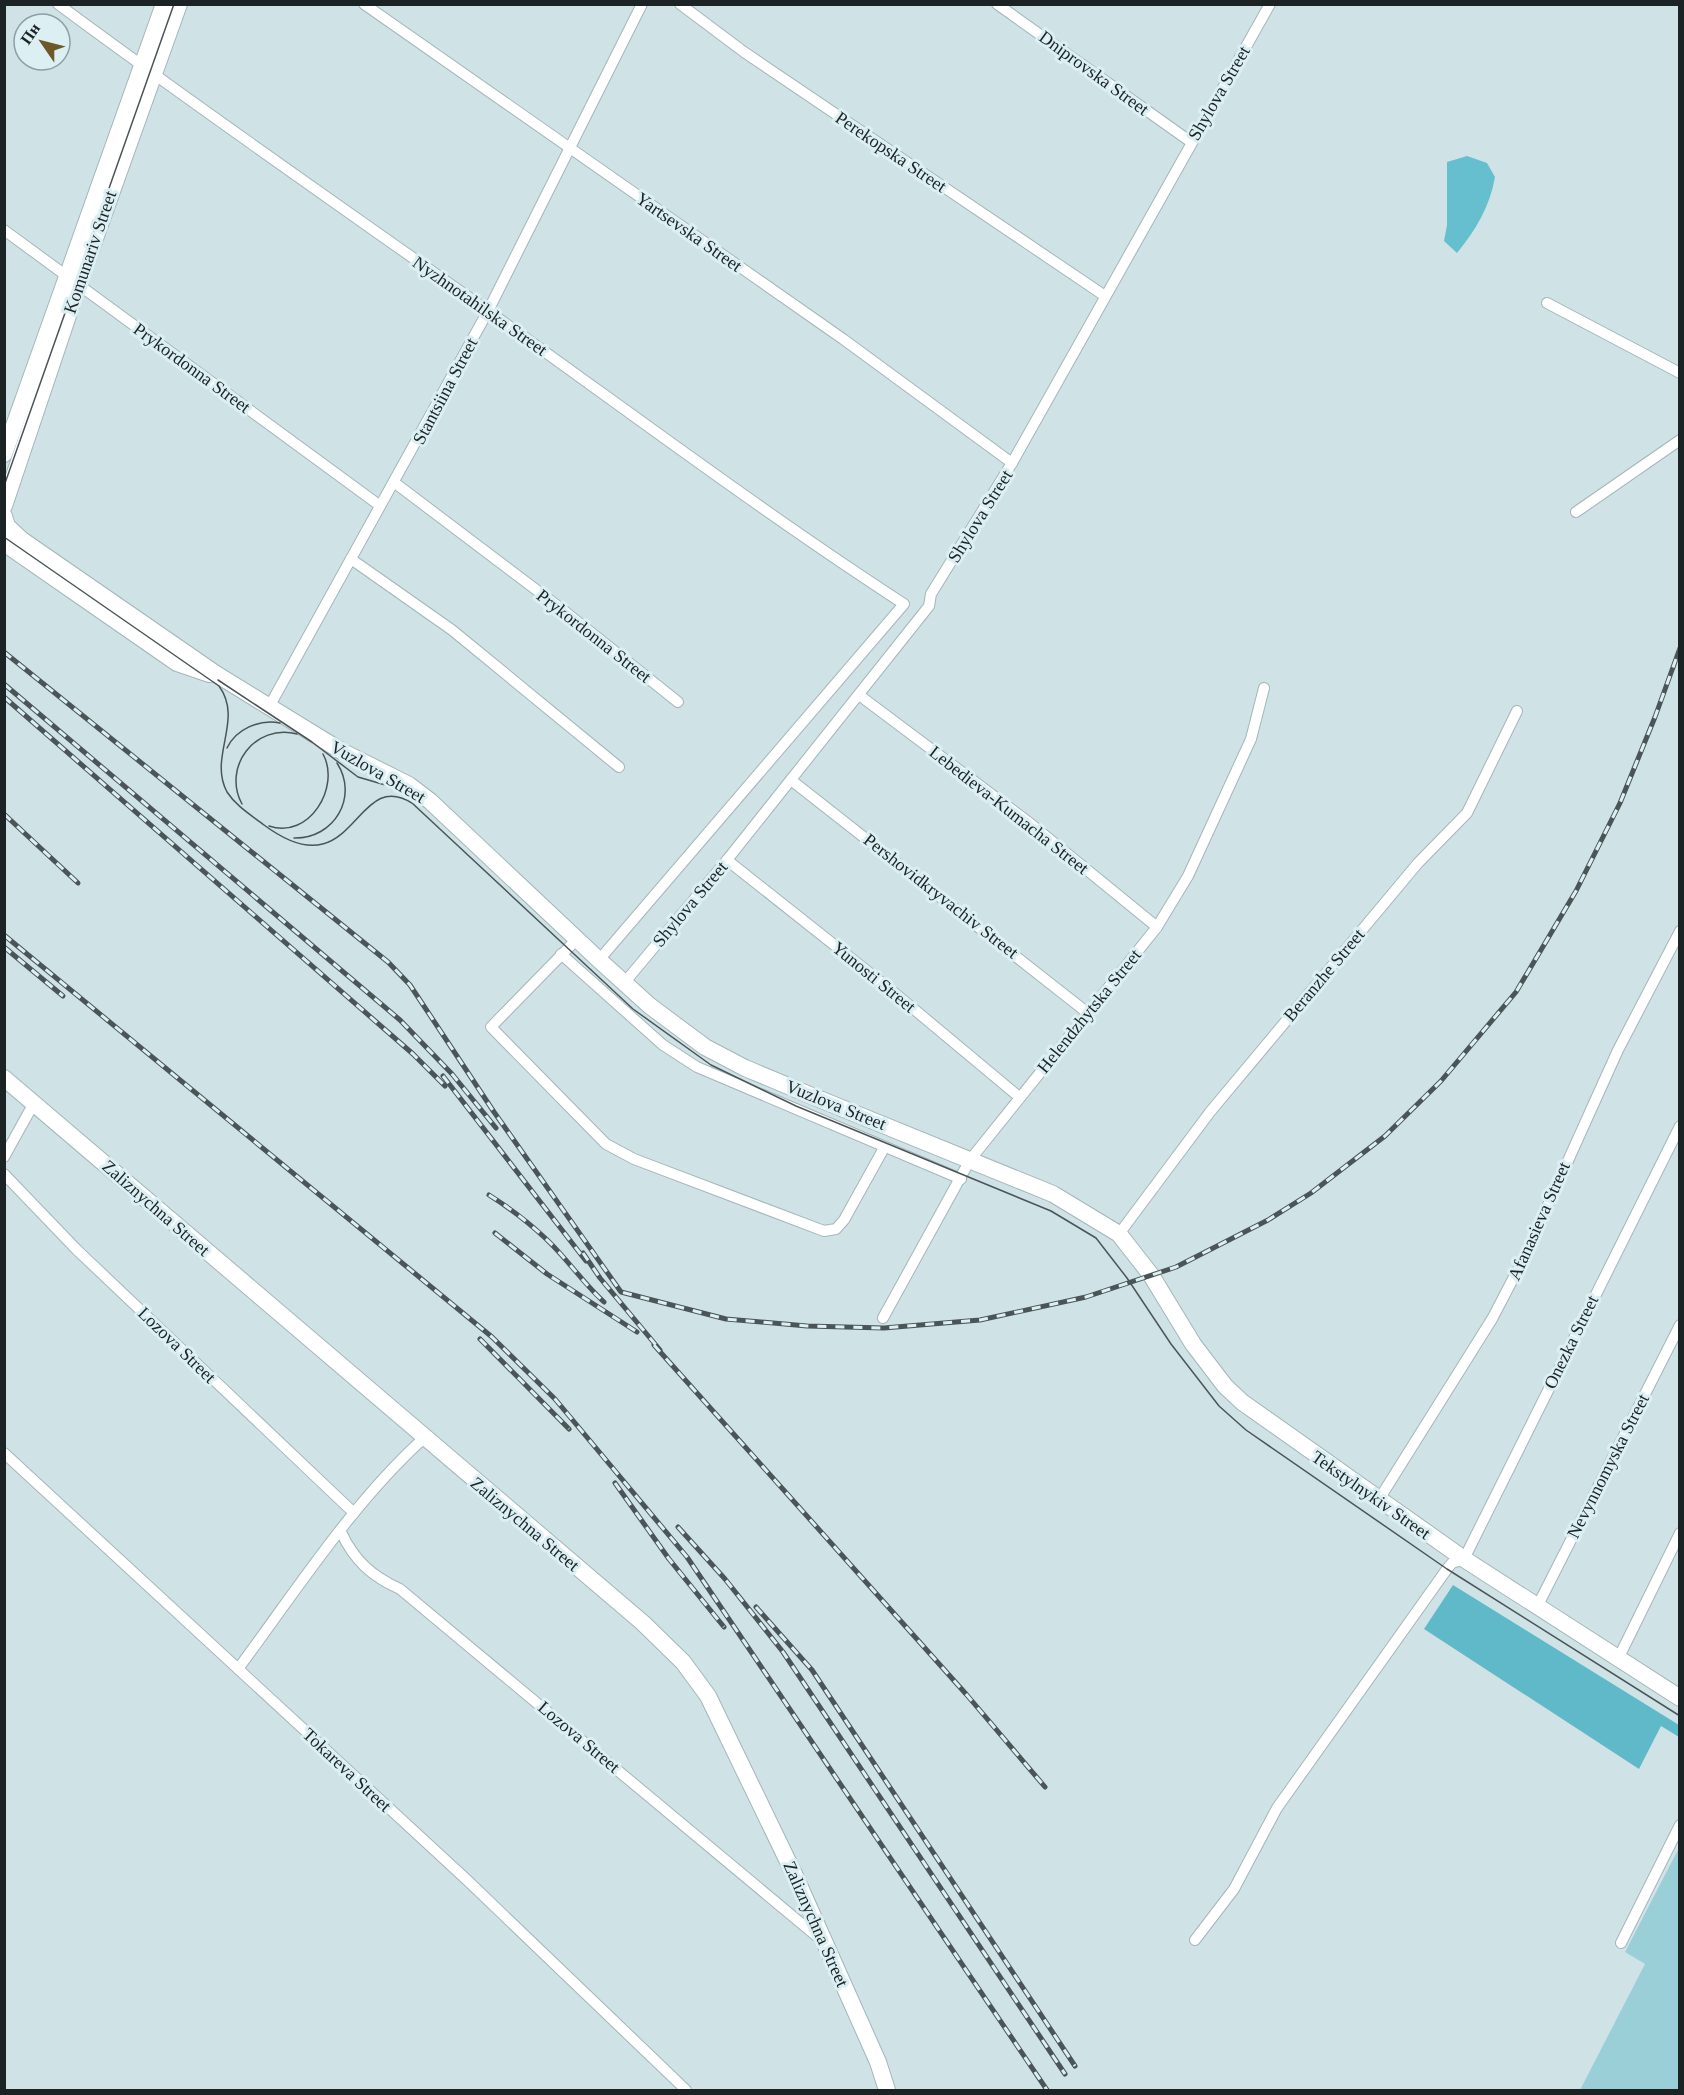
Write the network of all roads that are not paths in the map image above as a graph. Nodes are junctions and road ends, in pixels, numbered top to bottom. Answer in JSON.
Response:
{"nodes":[{"id":1,"x":58,"y":4,"type":"edge"},
{"id":2,"x":164,"y":4,"type":"edge"},
{"id":3,"x":179,"y":4,"type":"edge"},
{"id":4,"x":364,"y":4,"type":"edge"},
{"id":5,"x":642,"y":4,"type":"edge"},
{"id":6,"x":680,"y":4,"type":"edge"},
{"id":7,"x":997,"y":4,"type":"edge"},
{"id":8,"x":1270,"y":4,"type":"edge"},
{"id":9,"x":148,"y":71,"type":"junction"},
{"id":10,"x":1191,"y":142,"type":"junction"},
{"id":11,"x":570,"y":148,"type":"junction"},
{"id":12,"x":4,"y":230,"type":"edge"},
{"id":13,"x":73,"y":281,"type":"junction"},
{"id":14,"x":1105,"y":296,"type":"junction"},
{"id":15,"x":1547,"y":303,"type":"dead end"},
{"id":16,"x":488,"y":311,"type":"junction"},
{"id":17,"x":1680,"y":373,"type":"edge"},
{"id":18,"x":1680,"y":440,"type":"edge"},
{"id":19,"x":4,"y":454,"type":"edge"},
{"id":20,"x":1012,"y":463,"type":"junction"},
{"id":21,"x":395,"y":483,"type":"junction"},
{"id":22,"x":5,"y":501,"type":"edge"},
{"id":23,"x":379,"y":505,"type":"junction"},
{"id":24,"x":4,"y":506,"type":"edge"},
{"id":25,"x":1576,"y":512,"type":"dead end"},
{"id":26,"x":5,"y":528,"type":"edge"},
{"id":27,"x":351,"y":559,"type":"junction"},
{"id":28,"x":904,"y":604,"type":"joint"},
{"id":29,"x":1264,"y":688,"type":"dead end"},
{"id":30,"x":859,"y":695,"type":"junction"},
{"id":31,"x":678,"y":702,"type":"dead end"},
{"id":32,"x":269,"y":707,"type":"junction"},
{"id":33,"x":1517,"y":711,"type":"dead end"},
{"id":34,"x":619,"y":767,"type":"dead end"},
{"id":35,"x":791,"y":780,"type":"junction"},
{"id":36,"x":727,"y":860,"type":"junction"},
{"id":37,"x":1157,"y":927,"type":"junction"},
{"id":38,"x":1680,"y":931,"type":"edge"},
{"id":39,"x":577,"y":939,"type":"junction"},
{"id":40,"x":561,"y":954,"type":"junction"},
{"id":41,"x":599,"y":960,"type":"junction"},
{"id":42,"x":625,"y":982,"type":"junction"},
{"id":43,"x":1089,"y":1014,"type":"junction"},
{"id":44,"x":4,"y":1078,"type":"edge"},
{"id":45,"x":1018,"y":1096,"type":"junction"},
{"id":46,"x":34,"y":1103,"type":"junction"},
{"id":47,"x":1680,"y":1126,"type":"edge"},
{"id":48,"x":884,"y":1148,"type":"junction"},
{"id":49,"x":4,"y":1157,"type":"edge"},
{"id":50,"x":970,"y":1160,"type":"junction"},
{"id":51,"x":4,"y":1174,"type":"edge"},
{"id":52,"x":961,"y":1179,"type":"junction"},
{"id":53,"x":1119,"y":1234,"type":"junction"},
{"id":54,"x":883,"y":1318,"type":"dead end"},
{"id":55,"x":1680,"y":1325,"type":"edge"},
{"id":56,"x":424,"y":1438,"type":"junction"},
{"id":57,"x":4,"y":1453,"type":"edge"},
{"id":58,"x":1378,"y":1501,"type":"junction"},
{"id":59,"x":354,"y":1513,"type":"junction"},
{"id":60,"x":341,"y":1532,"type":"junction"},
{"id":61,"x":1680,"y":1533,"type":"edge"},
{"id":62,"x":1464,"y":1559,"type":"junction"},
{"id":63,"x":1537,"y":1606,"type":"junction"},
{"id":64,"x":1618,"y":1659,"type":"junction"},
{"id":65,"x":238,"y":1669,"type":"junction"},
{"id":66,"x":1680,"y":1698,"type":"edge"},
{"id":67,"x":1680,"y":1825,"type":"edge"},
{"id":68,"x":1195,"y":1940,"type":"dead end"},
{"id":69,"x":823,"y":1941,"type":"junction"},
{"id":70,"x":1621,"y":1943,"type":"dead end"},
{"id":71,"x":686,"y":2091,"type":"edge"},
{"id":72,"x":887,"y":2091,"type":"edge"}],
"edges":[{"from":1,"to":9,"type":"street","name":"Nyzhnotahilska Street"},
{"from":2,"to":9,"type":"street","name":"Komunariv Street"},
{"from":3,"to":9,"type":"street","name":"Komunariv Street"},
{"from":4,"to":11,"type":"street","name":"Yartsevska Street"},
{"from":5,"to":11,"type":"street","name":"Stantsiina Street"},
{"from":6,"to":14,"type":"street","name":"Perekopska Street"},
{"from":7,"to":10,"type":"street","name":"Dniprovska Street"},
{"from":8,"to":10,"type":"street","name":"Shylova Street"},
{"from":9,"to":13,"type":"street","name":"Komunariv Street"},
{"from":9,"to":16,"type":"street","name":"Nyzhnotahilska Street"},
{"from":10,"to":14,"type":"street","name":"Shylova Street"},
{"from":11,"to":16,"type":"street","name":"Stantsiina Street"},
{"from":11,"to":20,"type":"street","name":"Yartsevska Street"},
{"from":12,"to":13,"type":"street","name":"Prykordonna Street"},
{"from":13,"to":19,"type":"street","name":"Komunariv Street"},
{"from":13,"to":22,"type":"street","name":"Komunariv Street"},
{"from":13,"to":23,"type":"street","name":"Prykordonna Street"},
{"from":14,"to":20,"type":"street","name":"Shylova Street"},
{"from":15,"to":17,"type":"street"},
{"from":16,"to":21,"type":"street","name":"Stantsiina Street"},
{"from":16,"to":28,"type":"street","name":"Nyzhnotahilska Street"},
{"from":18,"to":25,"type":"street"},
{"from":20,"to":30,"type":"street","name":"Shylova Street"},
{"from":21,"to":23,"type":"street","name":"Stantsiina Street"},
{"from":21,"to":31,"type":"street","name":"Prykordonna Street"},
{"from":22,"to":24,"type":"street"},
{"from":23,"to":27,"type":"street","name":"Stantsiina Street"},
{"from":26,"to":32,"type":"street","name":"Vuzlova Street"},
{"from":27,"to":32,"type":"street","name":"Stantsiina Street"},
{"from":27,"to":34,"type":"street"},
{"from":28,"to":41,"type":"street","name":"Shylova Street"},
{"from":29,"to":37,"type":"street","name":"Helendzhytska Street"},
{"from":30,"to":35,"type":"street","name":"Shylova Street"},
{"from":30,"to":37,"type":"street","name":"Lebedieva-Kumacha Street"},
{"from":32,"to":39,"type":"street","name":"Vuzlova Street"},
{"from":33,"to":53,"type":"street","name":"Beranzhe Street"},
{"from":35,"to":36,"type":"street","name":"Shylova Street"},
{"from":35,"to":43,"type":"street","name":"Pershovidkryvachiv Street"},
{"from":36,"to":42,"type":"street","name":"Shylova Street"},
{"from":36,"to":45,"type":"street","name":"Yunosti Street"},
{"from":37,"to":43,"type":"street","name":"Helendzhytska Street"},
{"from":38,"to":58,"type":"street","name":"Afanasieva Street"},
{"from":39,"to":40,"type":"street"},
{"from":39,"to":41,"type":"street","name":"Vuzlova Street"},
{"from":40,"to":48,"type":"street"},
{"from":40,"to":48,"type":"street"},
{"from":41,"to":42,"type":"street","name":"Vuzlova Street"},
{"from":42,"to":50,"type":"street","name":"Vuzlova Street"},
{"from":43,"to":45,"type":"street","name":"Helendzhytska Street"},
{"from":44,"to":46,"type":"street","name":"Zaliznychna Street"},
{"from":45,"to":50,"type":"street","name":"Helendzhytska Street"},
{"from":46,"to":49,"type":"street"},
{"from":46,"to":56,"type":"street","name":"Zaliznychna Street"},
{"from":47,"to":62,"type":"street","name":"Onezka Street"},
{"from":48,"to":52,"type":"street"},
{"from":50,"to":52,"type":"street","name":"Helendzhytska Street"},
{"from":50,"to":53,"type":"street","name":"Vuzlova Street"},
{"from":51,"to":59,"type":"street","name":"Lozova Street"},
{"from":52,"to":54,"type":"street","name":"Helendzhytska Street"},
{"from":53,"to":58,"type":"street","name":"Tekstylnykiv Street"},
{"from":55,"to":63,"type":"street","name":"Nevynnomyska Street"},
{"from":56,"to":59,"type":"street"},
{"from":56,"to":69,"type":"street","name":"Zaliznychna Street"},
{"from":57,"to":65,"type":"street","name":"Tokareva Street"},
{"from":58,"to":62,"type":"street","name":"Tekstylnykiv Street"},
{"from":59,"to":60,"type":"street"},
{"from":60,"to":65,"type":"street"},
{"from":60,"to":69,"type":"street","name":"Lozova Street"},
{"from":61,"to":64,"type":"street"},
{"from":62,"to":63,"type":"street","name":"Tekstylnykiv Street"},
{"from":62,"to":68,"type":"street"},
{"from":63,"to":64,"type":"street","name":"Tekstylnykiv Street"},
{"from":64,"to":66,"type":"street","name":"Tekstylnykiv Street"},
{"from":65,"to":71,"type":"street","name":"Tokareva Street"},
{"from":67,"to":70,"type":"street"},
{"from":69,"to":72,"type":"street","name":"Zaliznychna Street"}]}
